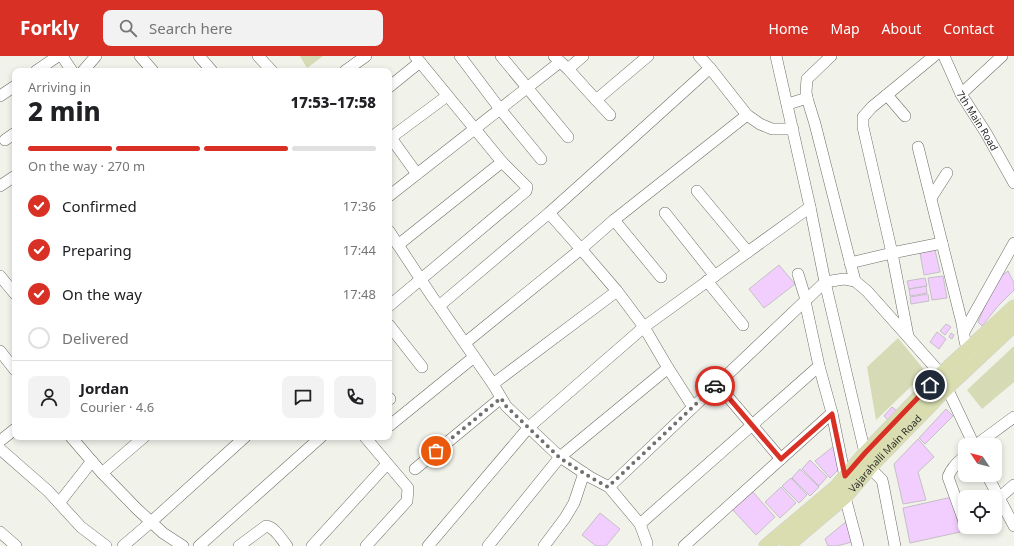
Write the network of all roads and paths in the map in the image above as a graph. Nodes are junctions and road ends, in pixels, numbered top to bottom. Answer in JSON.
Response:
{"nodes":[{"id":1,"x":58,"y":56,"type":"edge"},
{"id":2,"x":62,"y":56,"type":"edge"},
{"id":3,"x":96,"y":56,"type":"edge"},
{"id":4,"x":140,"y":56,"type":"edge"},
{"id":5,"x":199,"y":56,"type":"edge"},
{"id":6,"x":258,"y":56,"type":"edge"},
{"id":7,"x":366,"y":56,"type":"edge"},
{"id":8,"x":460,"y":56,"type":"edge"},
{"id":9,"x":501,"y":56,"type":"edge"},
{"id":10,"x":583,"y":56,"type":"edge"},
{"id":11,"x":647,"y":56,"type":"edge"},
{"id":12,"x":699,"y":56,"type":"edge"},
{"id":13,"x":776,"y":56,"type":"edge"},
{"id":14,"x":831,"y":56,"type":"edge"},
{"id":15,"x":934,"y":56,"type":"edge"},
{"id":16,"x":944,"y":56,"type":"edge"},
{"id":17,"x":1002,"y":56,"type":"edge"},
{"id":18,"x":417,"y":59,"type":"edge"},
{"id":19,"x":560,"y":62,"type":"edge"},
{"id":20,"x":40,"y":68,"type":"edge"},
{"id":21,"x":70,"y":68,"type":"edge"},
{"id":22,"x":86,"y":68,"type":"edge"},
{"id":23,"x":150,"y":68,"type":"edge"},
{"id":24,"x":209,"y":68,"type":"edge"},
{"id":25,"x":268,"y":68,"type":"edge"},
{"id":26,"x":349,"y":68,"type":"edge"},
{"id":27,"x":710,"y":68,"type":"junction"},
{"id":28,"x":392,"y":84,"type":"edge"},
{"id":29,"x":526,"y":87,"type":"junction"},
{"id":30,"x":12,"y":88,"type":"edge"},
{"id":31,"x":887,"y":94,"type":"junction"},
{"id":32,"x":961,"y":94,"type":"junction"},
{"id":33,"x":0,"y":96,"type":"edge"},
{"id":34,"x":447,"y":96,"type":"junction"},
{"id":35,"x":808,"y":98,"type":"junction"},
{"id":36,"x":596,"y":100,"type":"junction"},
{"id":37,"x":788,"y":104,"type":"junction"},
{"id":38,"x":500,"y":108,"type":"junction"},
{"id":39,"x":610,"y":115,"type":"dead end"},
{"id":40,"x":747,"y":115,"type":"junction"},
{"id":41,"x":905,"y":116,"type":"dead end"},
{"id":42,"x":793,"y":129,"type":"junction"},
{"id":43,"x":474,"y":130,"type":"junction"},
{"id":44,"x":12,"y":135,"type":"edge"},
{"id":45,"x":392,"y":137,"type":"edge"},
{"id":46,"x":568,"y":137,"type":"dead end"},
{"id":47,"x":5,"y":140,"type":"dead end"},
{"id":48,"x":392,"y":141,"type":"edge"},
{"id":49,"x":918,"y":147,"type":"dead end"},
{"id":50,"x":541,"y":159,"type":"dead end"},
{"id":51,"x":502,"y":162,"type":"junction"},
{"id":52,"x":947,"y":173,"type":"dead end"},
{"id":53,"x":417,"y":174,"type":"junction"},
{"id":54,"x":12,"y":178,"type":"edge"},
{"id":55,"x":1014,"y":183,"type":"edge"},
{"id":56,"x":0,"y":186,"type":"edge"},
{"id":57,"x":697,"y":191,"type":"dead end"},
{"id":58,"x":392,"y":194,"type":"edge"},
{"id":59,"x":931,"y":198,"type":"junction"},
{"id":60,"x":810,"y":207,"type":"junction"},
{"id":61,"x":548,"y":213,"type":"junction"},
{"id":62,"x":665,"y":213,"type":"dead end"},
{"id":63,"x":614,"y":220,"type":"junction"},
{"id":64,"x":392,"y":236,"type":"edge"},
{"id":65,"x":942,"y":243,"type":"junction"},
{"id":66,"x":1014,"y":243,"type":"edge"},
{"id":67,"x":398,"y":245,"type":"junction"},
{"id":68,"x":581,"y":249,"type":"junction"},
{"id":69,"x":748,"y":252,"type":"junction"},
{"id":70,"x":892,"y":253,"type":"junction"},
{"id":71,"x":850,"y":263,"type":"junction"},
{"id":72,"x":798,"y":274,"type":"dead end"},
{"id":73,"x":0,"y":276,"type":"edge"},
{"id":74,"x":661,"y":278,"type":"dead end"},
{"id":75,"x":711,"y":278,"type":"junction"},
{"id":76,"x":420,"y":279,"type":"junction"},
{"id":77,"x":855,"y":281,"type":"junction"},
{"id":78,"x":825,"y":282,"type":"junction"},
{"id":79,"x":12,"y":290,"type":"edge"},
{"id":80,"x":617,"y":291,"type":"junction"},
{"id":81,"x":805,"y":301,"type":"junction"},
{"id":82,"x":392,"y":303,"type":"edge"},
{"id":83,"x":439,"y":306,"type":"junction"},
{"id":84,"x":1014,"y":307,"type":"edge"},
{"id":85,"x":743,"y":325,"type":"dead end"},
{"id":86,"x":1014,"y":325,"type":"edge"},
{"id":87,"x":644,"y":327,"type":"junction"},
{"id":88,"x":392,"y":329,"type":"edge"},
{"id":89,"x":964,"y":332,"type":"junction"},
{"id":90,"x":908,"y":337,"type":"junction"},
{"id":91,"x":464,"y":344,"type":"junction"},
{"id":92,"x":0,"y":351,"type":"edge"},
{"id":93,"x":971,"y":355,"type":"junction"},
{"id":94,"x":474,"y":357,"type":"junction"},
{"id":95,"x":12,"y":366,"type":"edge"},
{"id":96,"x":819,"y":366,"type":"junction"},
{"id":97,"x":422,"y":367,"type":"dead end"},
{"id":98,"x":668,"y":368,"type":"junction"},
{"id":99,"x":941,"y":374,"type":"junction"},
{"id":100,"x":493,"y":384,"type":"junction"},
{"id":101,"x":717,"y":384,"type":"junction"},
{"id":102,"x":947,"y":388,"type":"junction"},
{"id":103,"x":501,"y":398,"type":"junction"},
{"id":104,"x":693,"y":406,"type":"junction"},
{"id":105,"x":832,"y":414,"type":"junction"},
{"id":106,"x":1014,"y":417,"type":"edge"},
{"id":107,"x":392,"y":424,"type":"edge"},
{"id":108,"x":752,"y":425,"type":"junction"},
{"id":109,"x":529,"y":427,"type":"junction"},
{"id":110,"x":12,"y":431,"type":"edge"},
{"id":111,"x":972,"y":438,"type":"edge"},
{"id":112,"x":985,"y":438,"type":"edge"},
{"id":113,"x":0,"y":440,"type":"edge"},
{"id":114,"x":74,"y":440,"type":"edge"},
{"id":115,"x":140,"y":440,"type":"edge"},
{"id":116,"x":242,"y":440,"type":"edge"},
{"id":117,"x":318,"y":440,"type":"edge"},
{"id":118,"x":371,"y":440,"type":"edge"},
{"id":119,"x":0,"y":449,"type":"edge"},
{"id":120,"x":865,"y":453,"type":"junction"},
{"id":121,"x":560,"y":458,"type":"junction"},
{"id":122,"x":781,"y":459,"type":"junction"},
{"id":123,"x":92,"y":461,"type":"junction"},
{"id":124,"x":958,"y":462,"type":"edge"},
{"id":125,"x":387,"y":464,"type":"junction"},
{"id":126,"x":870,"y":468,"type":"junction"},
{"id":127,"x":415,"y":469,"type":"dead end"},
{"id":128,"x":102,"y":473,"type":"junction"},
{"id":129,"x":584,"y":473,"type":"junction"},
{"id":130,"x":845,"y":476,"type":"junction"},
{"id":131,"x":1014,"y":485,"type":"edge"},
{"id":132,"x":608,"y":487,"type":"junction"},
{"id":133,"x":1002,"y":495,"type":"edge"},
{"id":134,"x":845,"y":497,"type":"junction"},
{"id":135,"x":59,"y":503,"type":"junction"},
{"id":136,"x":1002,"y":504,"type":"edge"},
{"id":137,"x":958,"y":505,"type":"edge"},
{"id":138,"x":151,"y":522,"type":"junction"},
{"id":139,"x":640,"y":524,"type":"junction"},
{"id":140,"x":1014,"y":526,"type":"edge"},
{"id":141,"x":0,"y":532,"type":"edge"},
{"id":142,"x":372,"y":544,"type":"edge"},
{"id":143,"x":16,"y":546,"type":"edge"},
{"id":144,"x":106,"y":546,"type":"edge"},
{"id":145,"x":123,"y":546,"type":"edge"},
{"id":146,"x":183,"y":546,"type":"edge"},
{"id":147,"x":199,"y":546,"type":"edge"},
{"id":148,"x":239,"y":546,"type":"edge"},
{"id":149,"x":287,"y":546,"type":"edge"},
{"id":150,"x":312,"y":546,"type":"edge"},
{"id":151,"x":428,"y":546,"type":"edge"},
{"id":152,"x":488,"y":546,"type":"edge"},
{"id":153,"x":544,"y":546,"type":"edge"},
{"id":154,"x":647,"y":546,"type":"edge"},
{"id":155,"x":684,"y":546,"type":"edge"},
{"id":156,"x":766,"y":546,"type":"edge"},
{"id":157,"x":787,"y":546,"type":"edge"},
{"id":158,"x":858,"y":546,"type":"edge"},
{"id":159,"x":895,"y":546,"type":"edge"}],
"edges":[{"from":1,"to":20,"type":"street"},
{"from":2,"to":21,"type":"street"},
{"from":3,"to":22,"type":"street"},
{"from":4,"to":23,"type":"street"},
{"from":5,"to":24,"type":"street"},
{"from":6,"to":25,"type":"street"},
{"from":7,"to":26,"type":"street"},
{"from":8,"to":38,"type":"street"},
{"from":9,"to":29,"type":"street"},
{"from":10,"to":19,"type":"street"},
{"from":11,"to":36,"type":"street"},
{"from":12,"to":27,"type":"street"},
{"from":13,"to":37,"type":"street"},
{"from":14,"to":35,"type":"street"},
{"from":15,"to":31,"type":"street"},
{"from":16,"to":32,"type":"street","name":"7th Main Road"},
{"from":17,"to":32,"type":"street"},
{"from":18,"to":28,"type":"street"},
{"from":18,"to":34,"type":"street"},
{"from":19,"to":29,"type":"street"},
{"from":19,"to":36,"type":"street"},
{"from":27,"to":40,"type":"street"},
{"from":27,"to":61,"type":"street"},
{"from":29,"to":38,"type":"street"},
{"from":29,"to":46,"type":"street"},
{"from":30,"to":33,"type":"street"},
{"from":31,"to":41,"type":"street"},
{"from":31,"to":70,"type":"street"},
{"from":32,"to":55,"type":"street","name":"7th Main Road"},
{"from":34,"to":43,"type":"street"},
{"from":34,"to":45,"type":"street"},
{"from":35,"to":37,"type":"street"},
{"from":35,"to":71,"type":"street"},
{"from":36,"to":39,"type":"street"},
{"from":37,"to":42,"type":"street"},
{"from":38,"to":43,"type":"street"},
{"from":38,"to":50,"type":"street"},
{"from":40,"to":42,"type":"street"},
{"from":40,"to":63,"type":"street"},
{"from":42,"to":60,"type":"street"},
{"from":43,"to":51,"type":"street"},
{"from":43,"to":53,"type":"street"},
{"from":44,"to":47,"type":"street"},
{"from":48,"to":53,"type":"street"},
{"from":49,"to":59,"type":"street"},
{"from":51,"to":67,"type":"street"},
{"from":51,"to":76,"type":"street"},
{"from":52,"to":59,"type":"street"},
{"from":53,"to":58,"type":"street"},
{"from":54,"to":56,"type":"street"},
{"from":57,"to":69,"type":"street"},
{"from":59,"to":65,"type":"street"},
{"from":60,"to":69,"type":"street"},
{"from":60,"to":78,"type":"street"},
{"from":61,"to":68,"type":"street"},
{"from":61,"to":83,"type":"street"},
{"from":62,"to":75,"type":"street"},
{"from":63,"to":68,"type":"street"},
{"from":63,"to":74,"type":"street"},
{"from":64,"to":67,"type":"street"},
{"from":65,"to":70,"type":"street"},
{"from":65,"to":89,"type":"street"},
{"from":66,"to":89,"type":"street"},
{"from":67,"to":76,"type":"street"},
{"from":68,"to":80,"type":"street"},
{"from":68,"to":91,"type":"street"},
{"from":69,"to":75,"type":"street"},
{"from":70,"to":71,"type":"street"},
{"from":70,"to":90,"type":"street"},
{"from":71,"to":77,"type":"street"},
{"from":72,"to":81,"type":"street"},
{"from":73,"to":79,"type":"street"},
{"from":75,"to":85,"type":"street"},
{"from":75,"to":87,"type":"street"},
{"from":76,"to":82,"type":"street"},
{"from":76,"to":83,"type":"street"},
{"from":77,"to":78,"type":"street"},
{"from":77,"to":90,"type":"street"},
{"from":78,"to":81,"type":"street"},
{"from":78,"to":120,"type":"street"},
{"from":80,"to":87,"type":"street"},
{"from":80,"to":100,"type":"street"},
{"from":81,"to":96,"type":"street"},
{"from":81,"to":101,"type":"street"},
{"from":83,"to":91,"type":"street"},
{"from":84,"to":93,"type":"main road","name":"Vajarahalli Main Road"},
{"from":86,"to":93,"type":"main road","name":"Vajarahalli Main Road"},
{"from":87,"to":98,"type":"street"},
{"from":87,"to":109,"type":"street"},
{"from":88,"to":97,"type":"street"},
{"from":89,"to":93,"type":"street"},
{"from":90,"to":99,"type":"street"},
{"from":91,"to":94,"type":"street"},
{"from":92,"to":95,"type":"street"},
{"from":93,"to":99,"type":"main road","name":"Vajarahalli Main Road"},
{"from":93,"to":102,"type":"main road","name":"Vajarahalli Main Road"},
{"from":94,"to":100,"type":"street"},
{"from":94,"to":107,"type":"street"},
{"from":96,"to":105,"type":"street"},
{"from":96,"to":108,"type":"street"},
{"from":98,"to":104,"type":"street"},
{"from":98,"to":121,"type":"street"},
{"from":99,"to":102,"type":"street"},
{"from":99,"to":120,"type":"main road","name":"Vajarahalli Main Road"},
{"from":100,"to":103,"type":"street"},
{"from":101,"to":104,"type":"street"},
{"from":101,"to":108,"type":"street"},
{"from":102,"to":111,"type":"street"},
{"from":102,"to":126,"type":"main road","name":"Vajarahalli Main Road"},
{"from":103,"to":109,"type":"street"},
{"from":103,"to":127,"type":"street"},
{"from":104,"to":132,"type":"street"},
{"from":105,"to":122,"type":"street"},
{"from":105,"to":130,"type":"street"},
{"from":106,"to":112,"type":"street"},
{"from":108,"to":122,"type":"street"},
{"from":108,"to":139,"type":"street"},
{"from":109,"to":121,"type":"street"},
{"from":109,"to":151,"type":"street"},
{"from":110,"to":113,"type":"street"},
{"from":114,"to":123,"type":"street"},
{"from":115,"to":128,"type":"street"},
{"from":116,"to":138,"type":"street"},
{"from":117,"to":147,"type":"street"},
{"from":118,"to":125,"type":"street"},
{"from":119,"to":135,"type":"street"},
{"from":120,"to":126,"type":"street"},
{"from":120,"to":130,"type":"main road","name":"Vajarahalli Main Road"},
{"from":121,"to":129,"type":"street"},
{"from":121,"to":152,"type":"street"},
{"from":122,"to":155,"type":"street"},
{"from":123,"to":128,"type":"street"},
{"from":123,"to":135,"type":"street"},
{"from":124,"to":137,"type":"street"},
{"from":125,"to":142,"type":"street"},
{"from":125,"to":150,"type":"street"},
{"from":126,"to":134,"type":"main road","name":"Vajarahalli Main Road"},
{"from":126,"to":159,"type":"street"},
{"from":128,"to":138,"type":"street"},
{"from":129,"to":132,"type":"street"},
{"from":129,"to":153,"type":"street"},
{"from":130,"to":156,"type":"main road","name":"Vajarahalli Main Road"},
{"from":131,"to":133,"type":"street"},
{"from":132,"to":139,"type":"street"},
{"from":134,"to":157,"type":"main road","name":"Vajarahalli Main Road"},
{"from":134,"to":158,"type":"street"},
{"from":135,"to":144,"type":"street"},
{"from":136,"to":140,"type":"street"},
{"from":138,"to":145,"type":"street"},
{"from":138,"to":146,"type":"street"},
{"from":139,"to":154,"type":"street"},
{"from":141,"to":143,"type":"street"},
{"from":148,"to":149,"type":"street"}]}
